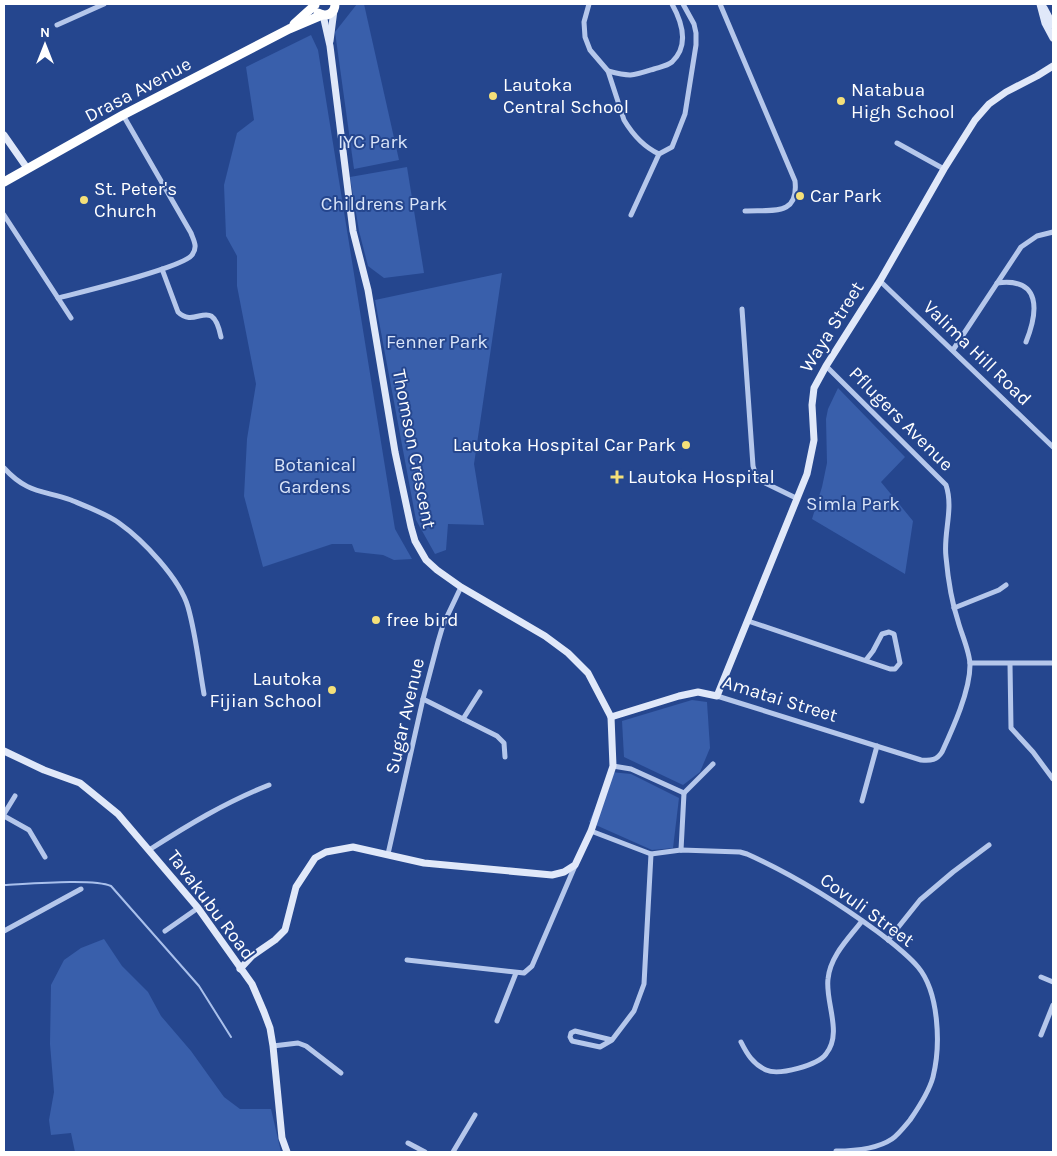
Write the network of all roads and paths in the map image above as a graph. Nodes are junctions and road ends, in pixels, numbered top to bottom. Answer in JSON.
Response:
{"nodes":[{"id":1,"x":104,"y":4,"type":"edge"},
{"id":2,"x":315,"y":4,"type":"edge"},
{"id":3,"x":589,"y":4,"type":"edge"},
{"id":4,"x":672,"y":4,"type":"edge"},
{"id":5,"x":683,"y":4,"type":"edge"},
{"id":6,"x":720,"y":4,"type":"edge"},
{"id":7,"x":1041,"y":4,"type":"edge"},
{"id":8,"x":336,"y":6,"type":"edge"},
{"id":9,"x":322,"y":15,"type":"junction"},
{"id":10,"x":1053,"y":24,"type":"edge"},
{"id":11,"x":57,"y":25,"type":"dead end"},
{"id":12,"x":288,"y":29,"type":"junction"},
{"id":13,"x":1053,"y":38,"type":"edge"},
{"id":14,"x":330,"y":46,"type":"junction"},
{"id":15,"x":1053,"y":66,"type":"edge"},
{"id":16,"x":608,"y":71,"type":"junction"},
{"id":17,"x":1053,"y":71,"type":"edge"},
{"id":18,"x":1038,"y":76,"type":"junction"},
{"id":19,"x":123,"y":115,"type":"junction"},
{"id":20,"x":4,"y":135,"type":"edge"},
{"id":21,"x":897,"y":143,"type":"dead end"},
{"id":22,"x":659,"y":154,"type":"junction"},
{"id":23,"x":28,"y":168,"type":"junction"},
{"id":24,"x":944,"y":169,"type":"junction"},
{"id":25,"x":4,"y":182,"type":"edge"},
{"id":26,"x":745,"y":211,"type":"dead end"},
{"id":27,"x":4,"y":215,"type":"edge"},
{"id":28,"x":631,"y":215,"type":"dead end"},
{"id":29,"x":1053,"y":232,"type":"edge"},
{"id":30,"x":162,"y":270,"type":"junction"},
{"id":31,"x":880,"y":281,"type":"junction"},
{"id":32,"x":997,"y":283,"type":"junction"},
{"id":33,"x":58,"y":298,"type":"junction"},
{"id":34,"x":742,"y":309,"type":"dead end"},
{"id":35,"x":71,"y":318,"type":"dead end"},
{"id":36,"x":220,"y":338,"type":"dead end"},
{"id":37,"x":1026,"y":342,"type":"dead end"},
{"id":38,"x":953,"y":350,"type":"junction"},
{"id":39,"x":826,"y":366,"type":"junction"},
{"id":40,"x":1053,"y":447,"type":"edge"},
{"id":41,"x":4,"y":468,"type":"edge"},
{"id":42,"x":796,"y":498,"type":"junction"},
{"id":43,"x":1006,"y":585,"type":"dead end"},
{"id":44,"x":461,"y":587,"type":"junction"},
{"id":45,"x":954,"y":608,"type":"junction"},
{"id":46,"x":748,"y":621,"type":"junction"},
{"id":47,"x":866,"y":660,"type":"junction"},
{"id":48,"x":970,"y":663,"type":"junction"},
{"id":49,"x":1053,"y":663,"type":"edge"},
{"id":50,"x":1010,"y":664,"type":"junction"},
{"id":51,"x":480,"y":692,"type":"dead end"},
{"id":52,"x":204,"y":694,"type":"dead end"},
{"id":53,"x":717,"y":696,"type":"junction"},
{"id":54,"x":423,"y":699,"type":"junction"},
{"id":55,"x":611,"y":718,"type":"junction"},
{"id":56,"x":463,"y":719,"type":"junction"},
{"id":57,"x":877,"y":746,"type":"junction"},
{"id":58,"x":4,"y":751,"type":"edge"},
{"id":59,"x":505,"y":757,"type":"dead end"},
{"id":60,"x":939,"y":757,"type":"joint"},
{"id":61,"x":713,"y":764,"type":"dead end"},
{"id":62,"x":613,"y":766,"type":"junction"},
{"id":63,"x":1053,"y":779,"type":"edge"},
{"id":64,"x":269,"y":784,"type":"dead end"},
{"id":65,"x":684,"y":793,"type":"junction"},
{"id":66,"x":14,"y":796,"type":"dead end"},
{"id":67,"x":862,"y":801,"type":"dead end"},
{"id":68,"x":4,"y":815,"type":"edge"},
{"id":69,"x":592,"y":831,"type":"junction"},
{"id":70,"x":989,"y":844,"type":"dead end"},
{"id":71,"x":149,"y":850,"type":"junction"},
{"id":72,"x":681,"y":850,"type":"junction"},
{"id":73,"x":388,"y":854,"type":"junction"},
{"id":74,"x":651,"y":854,"type":"junction"},
{"id":75,"x":45,"y":857,"type":"dead end"},
{"id":76,"x":575,"y":865,"type":"junction"},
{"id":77,"x":81,"y":889,"type":"dead end"},
{"id":78,"x":198,"y":908,"type":"junction"},
{"id":79,"x":862,"y":921,"type":"junction"},
{"id":80,"x":4,"y":931,"type":"edge"},
{"id":81,"x":165,"y":931,"type":"dead end"},
{"id":82,"x":888,"y":940,"type":"junction"},
{"id":83,"x":407,"y":960,"type":"dead end"},
{"id":84,"x":240,"y":969,"type":"junction"},
{"id":85,"x":516,"y":973,"type":"junction"},
{"id":86,"x":1041,"y":977,"type":"dead end"},
{"id":87,"x":1053,"y":982,"type":"edge"},
{"id":88,"x":1053,"y":1005,"type":"edge"},
{"id":89,"x":497,"y":1021,"type":"dead end"},
{"id":90,"x":1041,"y":1035,"type":"dead end"},
{"id":91,"x":612,"y":1040,"type":"junction"},
{"id":92,"x":741,"y":1042,"type":"dead end"},
{"id":93,"x":273,"y":1046,"type":"junction"},
{"id":94,"x":341,"y":1073,"type":"dead end"},
{"id":95,"x":475,"y":1115,"type":"dead end"},
{"id":96,"x":408,"y":1143,"type":"dead end"},
{"id":97,"x":286,"y":1152,"type":"edge"},
{"id":98,"x":425,"y":1152,"type":"edge"},
{"id":99,"x":453,"y":1152,"type":"edge"},
{"id":100,"x":836,"y":1152,"type":"edge"}],
"edges":[{"from":1,"to":11,"type":"street"},
{"from":2,"to":9,"type":"highway"},
{"from":2,"to":12,"type":"highway","name":"Drasa Avenue"},
{"from":3,"to":16,"type":"street"},
{"from":4,"to":16,"type":"street"},
{"from":5,"to":22,"type":"street"},
{"from":6,"to":26,"type":"street"},
{"from":7,"to":10,"type":"main road"},
{"from":7,"to":13,"type":"main road"},
{"from":8,"to":9,"type":"highway","name":"Drasa Avenue"},
{"from":8,"to":14,"type":"main road","name":"Thomson Crescent"},
{"from":9,"to":12,"type":"highway","name":"Drasa Avenue"},
{"from":9,"to":14,"type":"main road","name":"Thomson Crescent"},
{"from":12,"to":19,"type":"highway","name":"Drasa Avenue"},
{"from":14,"to":44,"type":"main road","name":"Thomson Crescent"},
{"from":15,"to":18,"type":"main road","name":"Waya Street"},
{"from":16,"to":22,"type":"street"},
{"from":17,"to":18,"type":"main road","name":"Waya Street"},
{"from":18,"to":24,"type":"main road","name":"Waya Street"},
{"from":19,"to":23,"type":"highway","name":"Drasa Avenue"},
{"from":19,"to":30,"type":"street"},
{"from":20,"to":23,"type":"main road"},
{"from":21,"to":24,"type":"street"},
{"from":22,"to":28,"type":"street"},
{"from":23,"to":25,"type":"highway","name":"Drasa Avenue"},
{"from":24,"to":31,"type":"main road","name":"Waya Street"},
{"from":27,"to":33,"type":"street"},
{"from":29,"to":32,"type":"street"},
{"from":30,"to":33,"type":"street"},
{"from":30,"to":36,"type":"street"},
{"from":31,"to":38,"type":"street","name":"Valima Hill Road"},
{"from":31,"to":39,"type":"main road","name":"Waya Street"},
{"from":32,"to":37,"type":"street"},
{"from":32,"to":38,"type":"street"},
{"from":33,"to":35,"type":"street"},
{"from":34,"to":42,"type":"street"},
{"from":38,"to":40,"type":"street","name":"Valima Hill Road"},
{"from":39,"to":42,"type":"main road","name":"Waya Street"},
{"from":39,"to":45,"type":"street","name":"Pflugers Avenue"},
{"from":41,"to":52,"type":"street"},
{"from":42,"to":46,"type":"main road","name":"Waya Street"},
{"from":43,"to":45,"type":"street"},
{"from":44,"to":54,"type":"street","name":"Sugar Avenue"},
{"from":44,"to":55,"type":"main road","name":"Thomson Crescent"},
{"from":45,"to":48,"type":"street","name":"Pflugers Avenue"},
{"from":46,"to":47,"type":"street"},
{"from":46,"to":53,"type":"main road","name":"Waya Street"},
{"from":47,"to":47,"type":"street"},
{"from":48,"to":50,"type":"street"},
{"from":48,"to":60,"type":"street","name":"Pflugers Avenue"},
{"from":49,"to":50,"type":"street"},
{"from":50,"to":63,"type":"street"},
{"from":51,"to":56,"type":"street"},
{"from":53,"to":55,"type":"main road","name":"Amatai Street"},
{"from":53,"to":57,"type":"street","name":"Amatai Street"},
{"from":54,"to":56,"type":"street"},
{"from":54,"to":73,"type":"street","name":"Sugar Avenue"},
{"from":55,"to":62,"type":"main road","name":"Thomson Crescent"},
{"from":56,"to":59,"type":"street"},
{"from":57,"to":60,"type":"street","name":"Amatai Street"},
{"from":57,"to":67,"type":"street"},
{"from":58,"to":71,"type":"main road","name":"Tavakubu Road"},
{"from":61,"to":65,"type":"street"},
{"from":62,"to":65,"type":"street"},
{"from":62,"to":69,"type":"main road","name":"Thomson Crescent"},
{"from":64,"to":71,"type":"street"},
{"from":65,"to":72,"type":"street"},
{"from":66,"to":68,"type":"street"},
{"from":68,"to":75,"type":"street"},
{"from":69,"to":74,"type":"street","name":"Covuli Street"},
{"from":69,"to":76,"type":"main road","name":"Thomson Crescent"},
{"from":70,"to":82,"type":"street"},
{"from":71,"to":78,"type":"main road","name":"Tavakubu Road"},
{"from":72,"to":74,"type":"street","name":"Covuli Street"},
{"from":72,"to":79,"type":"street","name":"Covuli Street"},
{"from":73,"to":76,"type":"main road"},
{"from":73,"to":84,"type":"main road"},
{"from":74,"to":91,"type":"street"},
{"from":76,"to":85,"type":"street"},
{"from":77,"to":80,"type":"street"},
{"from":78,"to":81,"type":"street"},
{"from":78,"to":84,"type":"main road","name":"Tavakubu Road"},
{"from":79,"to":82,"type":"street","name":"Covuli Street"},
{"from":79,"to":92,"type":"street"},
{"from":82,"to":100,"type":"street","name":"Covuli Street"},
{"from":83,"to":85,"type":"street"},
{"from":84,"to":93,"type":"main road","name":"Tavakubu Road"},
{"from":85,"to":89,"type":"street"},
{"from":86,"to":87,"type":"street"},
{"from":88,"to":90,"type":"street"},
{"from":91,"to":91,"type":"street"},
{"from":93,"to":94,"type":"street"},
{"from":93,"to":97,"type":"main road","name":"Tavakubu Road"},
{"from":95,"to":99,"type":"street"},
{"from":96,"to":98,"type":"street"}]}
